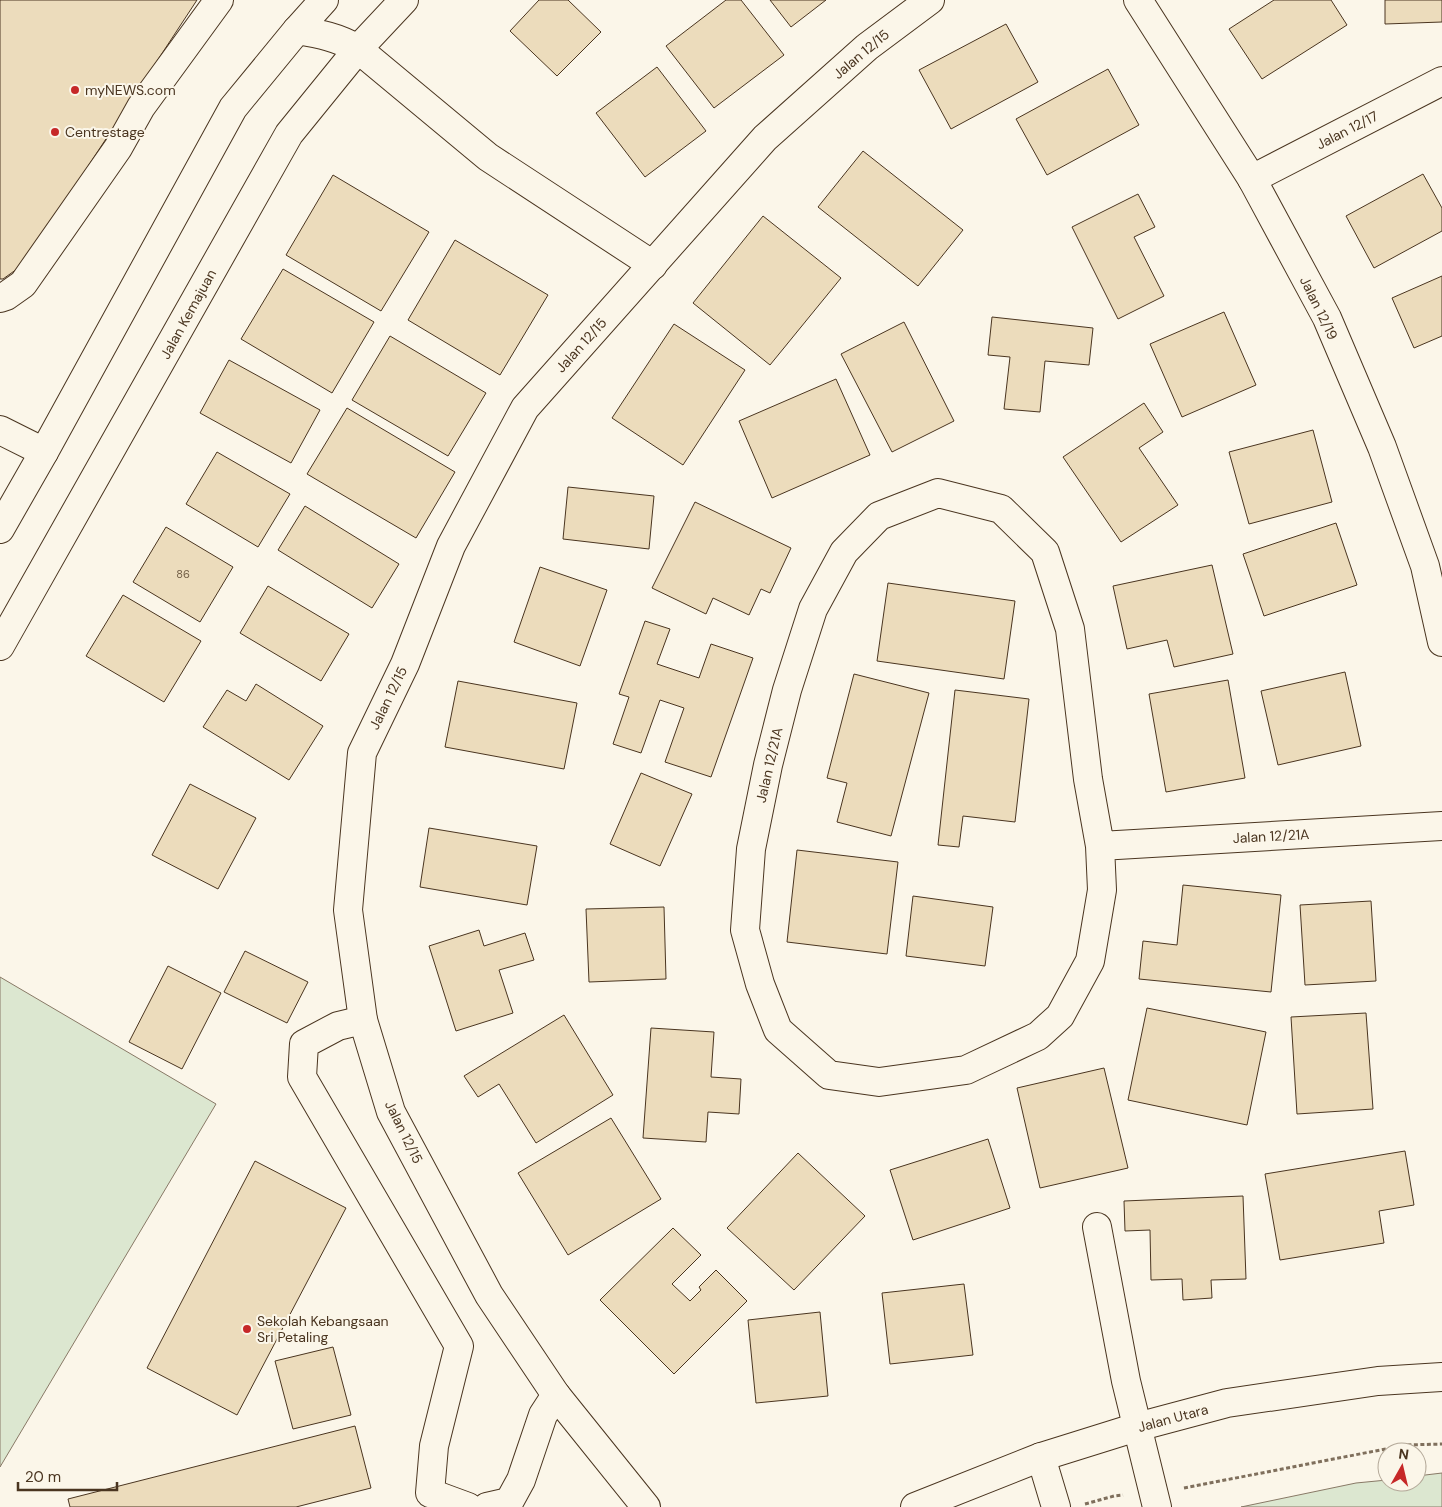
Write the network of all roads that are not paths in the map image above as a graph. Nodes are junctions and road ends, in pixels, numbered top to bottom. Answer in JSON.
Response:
{"nodes":[{"id":1,"x":219,"y":0,"type":"edge"},
{"id":2,"x":324,"y":0,"type":"edge"},
{"id":3,"x":404,"y":0,"type":"edge"},
{"id":4,"x":930,"y":0,"type":"edge"},
{"id":5,"x":1138,"y":0,"type":"edge"},
{"id":6,"x":297,"y":30,"type":"junction"},
{"id":7,"x":358,"y":48,"type":"junction"},
{"id":8,"x":1442,"y":81,"type":"edge"},
{"id":9,"x":1252,"y":179,"type":"junction"},
{"id":10,"x":653,"y":265,"type":"junction"},
{"id":11,"x":0,"y":298,"type":"edge"},
{"id":12,"x":0,"y":430,"type":"edge"},
{"id":13,"x":44,"y":452,"type":"junction"},
{"id":14,"x":0,"y":529,"type":"edge"},
{"id":15,"x":1442,"y":642,"type":"edge"},
{"id":16,"x":0,"y":646,"type":"edge"},
{"id":17,"x":1442,"y":826,"type":"edge"},
{"id":18,"x":1100,"y":846,"type":"junction"},
{"id":19,"x":363,"y":1020,"type":"junction"},
{"id":20,"x":1097,"y":1227,"type":"dead end"},
{"id":21,"x":1442,"y":1377,"type":"edge"},
{"id":22,"x":556,"y":1394,"type":"junction"},
{"id":23,"x":1137,"y":1427,"type":"junction"},
{"id":24,"x":1041,"y":1457,"type":"junction"},
{"id":25,"x":1156,"y":1499,"type":"edge"},
{"id":26,"x":468,"y":1507,"type":"edge"},
{"id":27,"x":487,"y":1507,"type":"edge"},
{"id":28,"x":646,"y":1507,"type":"edge"},
{"id":29,"x":915,"y":1507,"type":"edge"},
{"id":30,"x":1056,"y":1507,"type":"edge"}],
"edges":[{"from":1,"to":11,"type":"street"},
{"from":2,"to":6,"type":"street"},
{"from":3,"to":7,"type":"street","name":"Jalan Kemajuan"},
{"from":4,"to":10,"type":"street","name":"Jalan 12/15"},
{"from":5,"to":9,"type":"street","name":"Jalan 12/19"},
{"from":6,"to":7,"type":"street"},
{"from":6,"to":13,"type":"street"},
{"from":7,"to":10,"type":"street"},
{"from":7,"to":16,"type":"street","name":"Jalan Kemajuan"},
{"from":8,"to":9,"type":"street","name":"Jalan 12/17"},
{"from":9,"to":15,"type":"street","name":"Jalan 12/19"},
{"from":10,"to":19,"type":"street","name":"Jalan 12/15"},
{"from":12,"to":13,"type":"street"},
{"from":13,"to":14,"type":"street"},
{"from":17,"to":18,"type":"street","name":"Jalan 12/21A"},
{"from":18,"to":18,"type":"street","name":"Jalan 12/21A"},
{"from":19,"to":22,"type":"street","name":"Jalan 12/15"},
{"from":19,"to":26,"type":"street"},
{"from":20,"to":23,"type":"street"},
{"from":21,"to":23,"type":"street","name":"Jalan Utara"},
{"from":22,"to":27,"type":"street"},
{"from":22,"to":28,"type":"street","name":"Jalan 12/15"},
{"from":23,"to":24,"type":"street","name":"Jalan Utara"},
{"from":23,"to":25,"type":"street"},
{"from":24,"to":29,"type":"street","name":"Jalan Utara"},
{"from":24,"to":30,"type":"street"}]}
